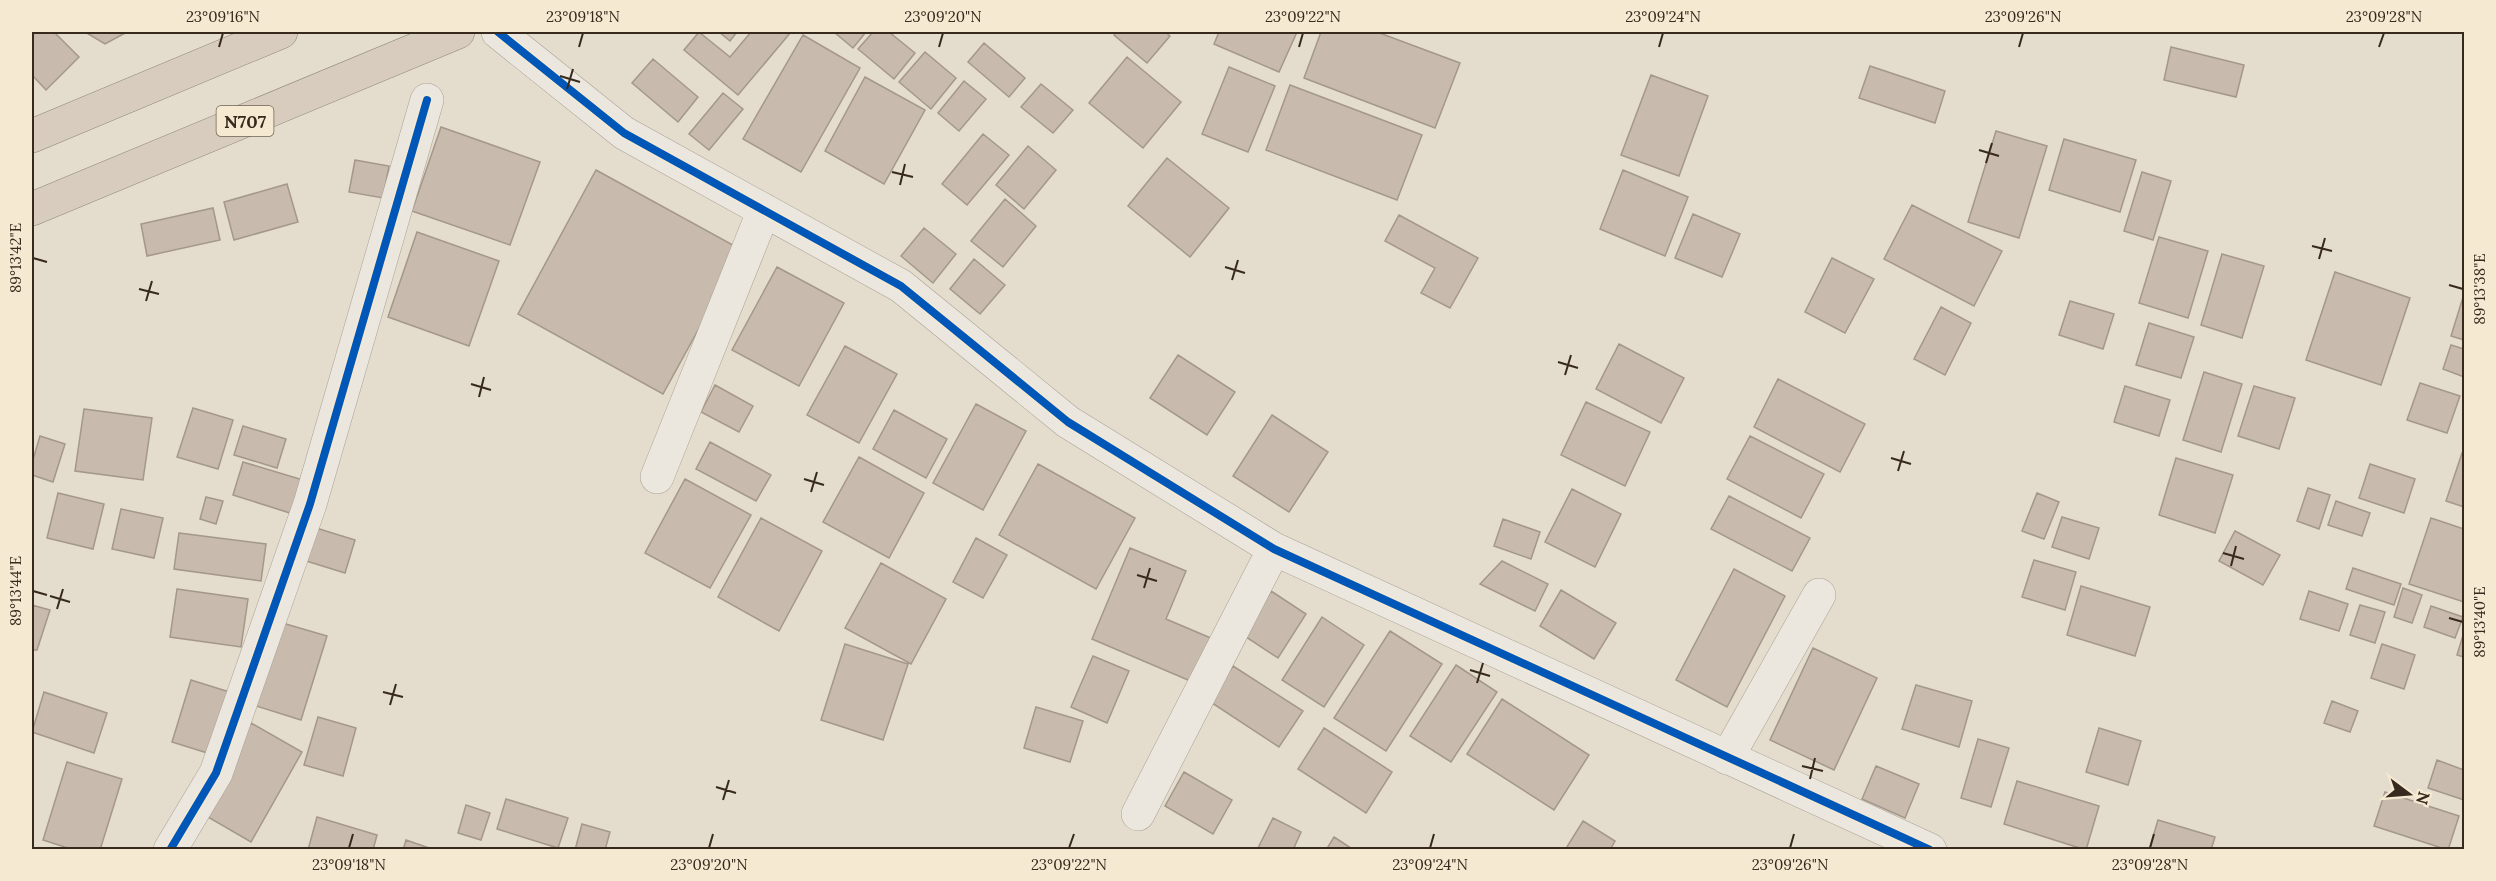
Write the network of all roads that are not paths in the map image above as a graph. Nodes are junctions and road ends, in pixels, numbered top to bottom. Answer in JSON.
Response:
{"nodes":[{"id":1,"x":281,"y":32,"type":"edge"},
{"id":2,"x":458,"y":32,"type":"edge"},
{"id":3,"x":498,"y":32,"type":"edge"},
{"id":4,"x":428,"y":100,"type":"dead end"},
{"id":5,"x":32,"y":136,"type":"edge"},
{"id":6,"x":32,"y":209,"type":"edge"},
{"id":7,"x":764,"y":210,"type":"junction"},
{"id":8,"x":657,"y":477,"type":"dead end"},
{"id":9,"x":1275,"y":549,"type":"junction"},
{"id":10,"x":1819,"y":595,"type":"dead end"},
{"id":11,"x":1727,"y":758,"type":"junction"},
{"id":12,"x":1138,"y":814,"type":"dead end"},
{"id":13,"x":170,"y":849,"type":"edge"},
{"id":14,"x":1930,"y":849,"type":"edge"}],
"edges":[{"from":1,"to":5,"type":"highway"},
{"from":2,"to":6,"type":"highway","number":"N707"},
{"from":3,"to":7,"type":"street"},
{"from":4,"to":13,"type":"street"},
{"from":7,"to":8,"type":"street"},
{"from":7,"to":9,"type":"street"},
{"from":9,"to":11,"type":"street"},
{"from":9,"to":12,"type":"street"},
{"from":10,"to":11,"type":"street"},
{"from":11,"to":14,"type":"street"}]}
